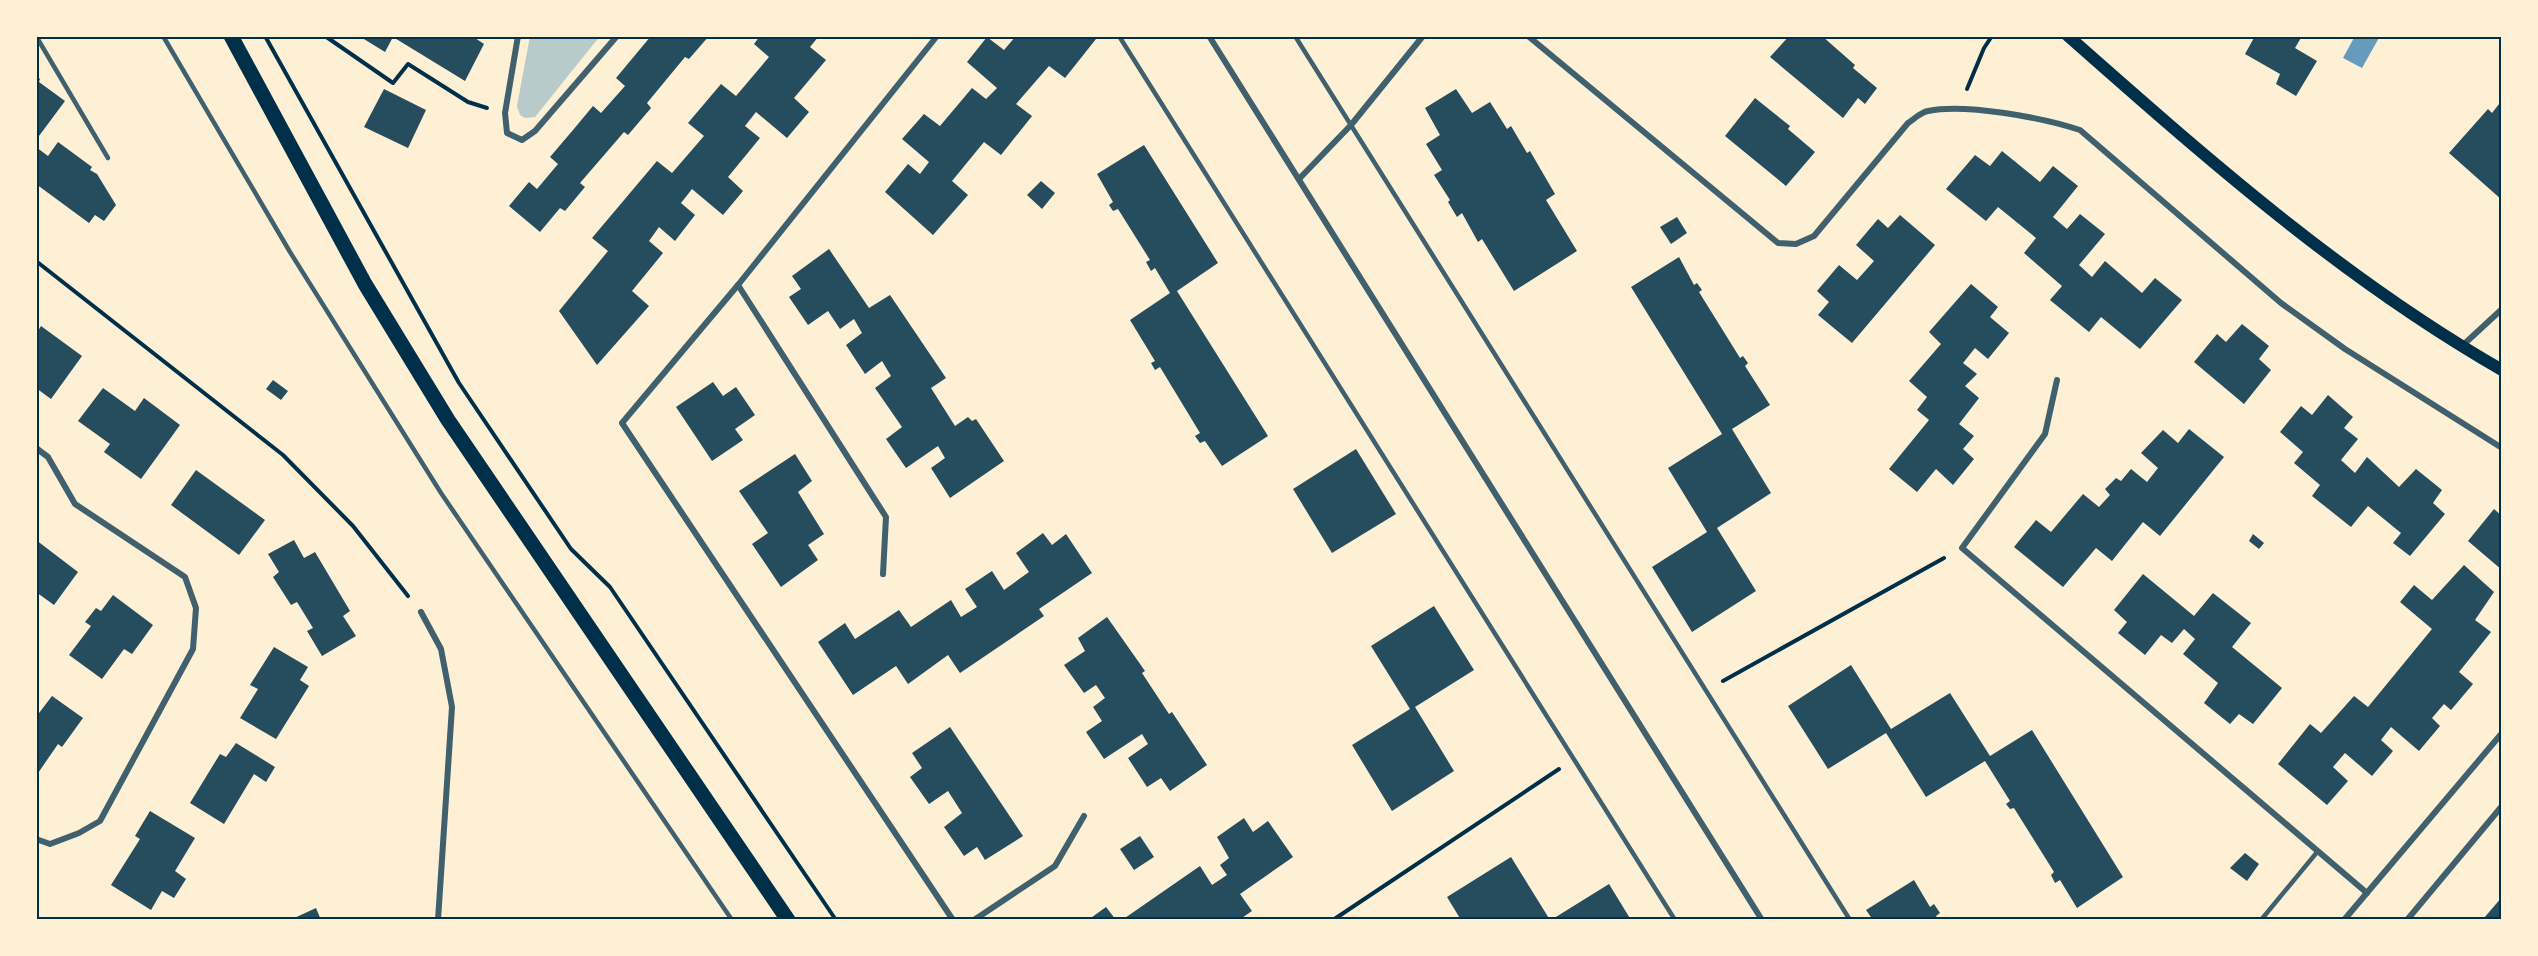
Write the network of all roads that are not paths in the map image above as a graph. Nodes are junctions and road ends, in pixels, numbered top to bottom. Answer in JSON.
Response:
{"nodes":[{"id":1,"x":36,"y":36,"type":"edge"},
{"id":2,"x":163,"y":36,"type":"edge"},
{"id":3,"x":222,"y":36,"type":"edge"},
{"id":4,"x":231,"y":36,"type":"edge"},
{"id":5,"x":518,"y":36,"type":"edge"},
{"id":6,"x":617,"y":36,"type":"edge"},
{"id":7,"x":937,"y":36,"type":"edge"},
{"id":8,"x":1119,"y":36,"type":"edge"},
{"id":9,"x":1209,"y":36,"type":"edge"},
{"id":10,"x":1295,"y":36,"type":"edge"},
{"id":11,"x":1423,"y":36,"type":"edge"},
{"id":12,"x":1528,"y":36,"type":"edge"},
{"id":13,"x":2068,"y":36,"type":"edge"},
{"id":14,"x":1351,"y":125,"type":"junction"},
{"id":15,"x":294,"y":155,"type":"junction"},
{"id":16,"x":108,"y":158,"type":"dead end"},
{"id":17,"x":1299,"y":179,"type":"junction"},
{"id":18,"x":738,"y":285,"type":"junction"},
{"id":19,"x":2502,"y":309,"type":"edge"},
{"id":20,"x":2461,"y":347,"type":"junction"},
{"id":21,"x":2502,"y":370,"type":"edge"},
{"id":22,"x":2057,"y":380,"type":"dead end"},
{"id":23,"x":36,"y":448,"type":"edge"},
{"id":24,"x":2502,"y":448,"type":"edge"},
{"id":25,"x":883,"y":574,"type":"dead end"},
{"id":26,"x":421,"y":612,"type":"road end"},
{"id":27,"x":2502,"y":733,"type":"edge"},
{"id":28,"x":2502,"y":806,"type":"edge"},
{"id":29,"x":1084,"y":816,"type":"dead end"},
{"id":30,"x":36,"y":839,"type":"edge"},
{"id":31,"x":2318,"y":851,"type":"junction"},
{"id":32,"x":2367,"y":892,"type":"junction"},
{"id":33,"x":438,"y":920,"type":"edge"},
{"id":34,"x":732,"y":920,"type":"edge"},
{"id":35,"x":789,"y":920,"type":"edge"},
{"id":36,"x":953,"y":920,"type":"edge"},
{"id":37,"x":974,"y":920,"type":"edge"},
{"id":38,"x":1675,"y":920,"type":"edge"},
{"id":39,"x":1762,"y":920,"type":"edge"},
{"id":40,"x":1850,"y":920,"type":"edge"},
{"id":41,"x":2261,"y":920,"type":"edge"},
{"id":42,"x":2344,"y":920,"type":"edge"},
{"id":43,"x":2407,"y":920,"type":"edge"}],
"edges":[{"from":1,"to":16,"type":"lane"},
{"from":2,"to":34,"type":"lane"},
{"from":3,"to":15,"type":"main road"},
{"from":4,"to":15,"type":"main road"},
{"from":5,"to":6,"type":"street"},
{"from":7,"to":18,"type":"street"},
{"from":8,"to":38,"type":"lane"},
{"from":9,"to":17,"type":"street"},
{"from":10,"to":14,"type":"lane"},
{"from":11,"to":14,"type":"street"},
{"from":12,"to":24,"type":"street"},
{"from":13,"to":20,"type":"main road"},
{"from":14,"to":17,"type":"street"},
{"from":14,"to":40,"type":"lane"},
{"from":15,"to":35,"type":"main road"},
{"from":17,"to":39,"type":"street"},
{"from":18,"to":25,"type":"street"},
{"from":18,"to":36,"type":"street"},
{"from":19,"to":20,"type":"street"},
{"from":20,"to":21,"type":"main road"},
{"from":22,"to":31,"type":"street"},
{"from":23,"to":30,"type":"street"},
{"from":26,"to":33,"type":"street"},
{"from":27,"to":32,"type":"street"},
{"from":28,"to":43,"type":"street"},
{"from":29,"to":37,"type":"street"},
{"from":31,"to":32,"type":"street"},
{"from":31,"to":41,"type":"lane"},
{"from":32,"to":42,"type":"street"}]}
